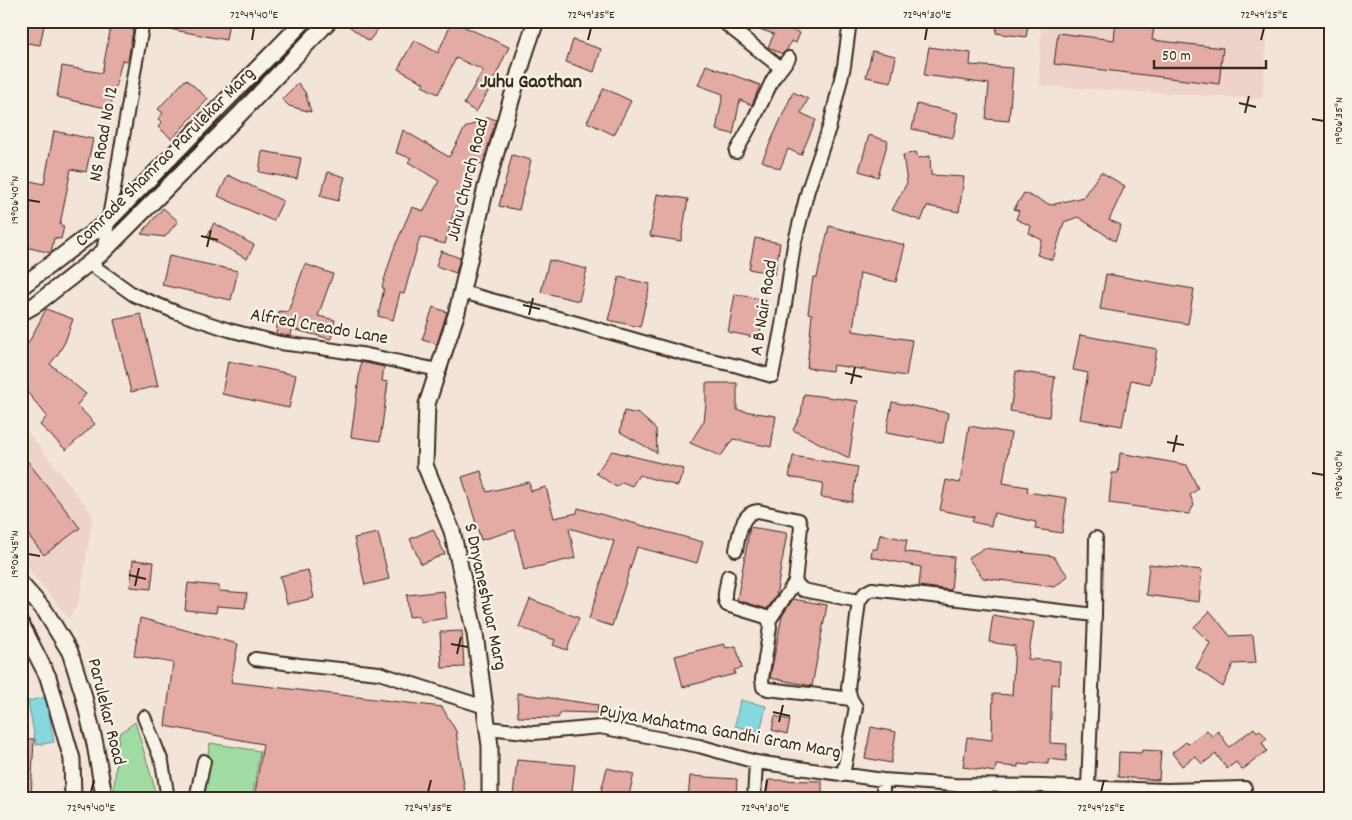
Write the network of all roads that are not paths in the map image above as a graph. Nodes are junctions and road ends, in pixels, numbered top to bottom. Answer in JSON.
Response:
{"nodes":[{"id":1,"x":143,"y":21,"type":"edge"},
{"id":2,"x":304,"y":21,"type":"edge"},
{"id":3,"x":329,"y":21,"type":"edge"},
{"id":4,"x":536,"y":21,"type":"edge"},
{"id":5,"x":722,"y":21,"type":"edge"},
{"id":6,"x":850,"y":21,"type":"edge"},
{"id":7,"x":736,"y":152,"type":"dead end"},
{"id":8,"x":109,"y":220,"type":"junction"},
{"id":9,"x":103,"y":252,"type":"junction"},
{"id":10,"x":89,"y":263,"type":"junction"},
{"id":11,"x":21,"y":287,"type":"edge"},
{"id":12,"x":462,"y":292,"type":"junction"},
{"id":13,"x":21,"y":313,"type":"edge"},
{"id":14,"x":438,"y":370,"type":"junction"},
{"id":15,"x":1096,"y":538,"type":"dead end"},
{"id":16,"x":736,"y":550,"type":"dead end"},
{"id":17,"x":728,"y":576,"type":"dead end"},
{"id":18,"x":795,"y":582,"type":"junction"},
{"id":19,"x":21,"y":584,"type":"edge"},
{"id":20,"x":859,"y":601,"type":"junction"},
{"id":21,"x":1095,"y":615,"type":"junction"},
{"id":22,"x":769,"y":620,"type":"junction"},
{"id":23,"x":21,"y":624,"type":"edge"},
{"id":24,"x":255,"y":659,"type":"dead end"},
{"id":25,"x":851,"y":699,"type":"junction"},
{"id":26,"x":485,"y":707,"type":"junction"},
{"id":27,"x":144,"y":717,"type":"dead end"},
{"id":28,"x":488,"y":728,"type":"junction"},
{"id":29,"x":204,"y":761,"type":"dead end"},
{"id":30,"x":756,"y":762,"type":"junction"},
{"id":31,"x":843,"y":775,"type":"junction"},
{"id":32,"x":883,"y":780,"type":"junction"},
{"id":33,"x":1088,"y":787,"type":"junction"},
{"id":34,"x":1245,"y":788,"type":"dead end"},
{"id":35,"x":74,"y":799,"type":"edge"},
{"id":36,"x":103,"y":799,"type":"edge"},
{"id":37,"x":168,"y":799,"type":"edge"},
{"id":38,"x":196,"y":799,"type":"edge"},
{"id":39,"x":490,"y":799,"type":"edge"},
{"id":40,"x":754,"y":799,"type":"edge"},
{"id":41,"x":883,"y":799,"type":"edge"}],
"edges":[{"from":1,"to":8,"type":"street","name":"NS Road No 12"},
{"from":2,"to":8,"type":"street","name":"Comrade Shamrao Parulekar Marg"},
{"from":3,"to":9,"type":"street","name":"Comrade Shamrao Parulekar Marg"},
{"from":4,"to":12,"type":"street","name":"Juhu Church Road"},
{"from":5,"to":7,"type":"street"},
{"from":6,"to":12,"type":"street","name":"A B Nair Road"},
{"from":8,"to":9,"type":"street","name":"NS Road No 12"},
{"from":8,"to":11,"type":"street","name":"Comrade Shamrao Parulekar Marg"},
{"from":9,"to":10,"type":"street","name":"Comrade Shamrao Parulekar Marg"},
{"from":10,"to":13,"type":"street","name":"Comrade Shamrao Parulekar Marg"},
{"from":10,"to":14,"type":"street","name":"Alfred Creado Lane"},
{"from":12,"to":14,"type":"street","name":"S Dnyaneshwar Marg"},
{"from":14,"to":26,"type":"street","name":"S Dnyaneshwar Marg"},
{"from":15,"to":21,"type":"street"},
{"from":16,"to":18,"type":"street"},
{"from":17,"to":22,"type":"street"},
{"from":18,"to":20,"type":"street"},
{"from":18,"to":22,"type":"street"},
{"from":19,"to":36,"type":"street","name":"Parulekar Road"},
{"from":20,"to":21,"type":"street"},
{"from":20,"to":25,"type":"street"},
{"from":21,"to":33,"type":"street"},
{"from":22,"to":25,"type":"street"},
{"from":23,"to":35,"type":"street"},
{"from":24,"to":26,"type":"street"},
{"from":25,"to":31,"type":"street"},
{"from":26,"to":28,"type":"street","name":"S Dnyaneshwar Marg"},
{"from":27,"to":37,"type":"street"},
{"from":28,"to":30,"type":"street","name":"Pujya Mahatma Gandhi Gram Marg"},
{"from":28,"to":39,"type":"street","name":"S Dnyaneshwar Marg"},
{"from":29,"to":38,"type":"street"},
{"from":30,"to":31,"type":"street","name":"Pujya Mahatma Gandhi Gram Marg"},
{"from":30,"to":40,"type":"street"},
{"from":31,"to":32,"type":"street","name":"Pujya Mahatma Gandhi Gram Marg"},
{"from":32,"to":33,"type":"street","name":"Pujya Mahatma Gandhi Gram Marg"},
{"from":32,"to":41,"type":"street"},
{"from":33,"to":34,"type":"street","name":"Pujya Mahatma Gandhi Gram Marg"}]}
